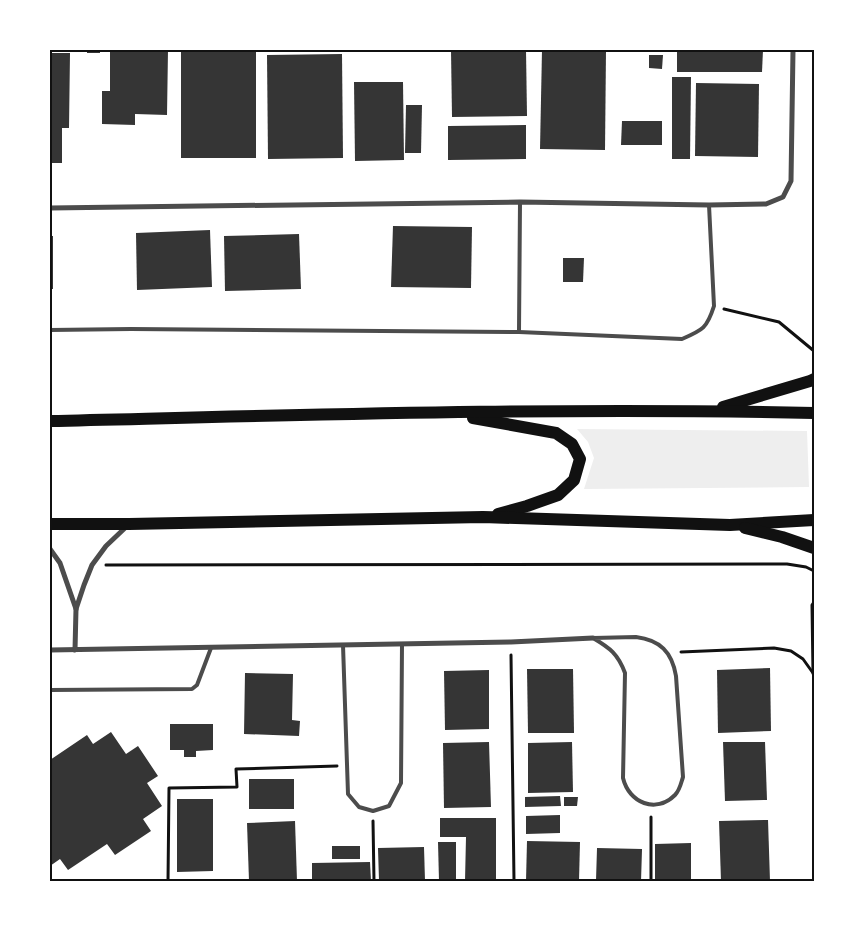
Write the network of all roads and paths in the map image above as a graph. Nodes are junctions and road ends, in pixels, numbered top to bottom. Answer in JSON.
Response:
{"nodes":[{"id":1,"x":793,"y":50,"type":"edge"},
{"id":2,"x":520,"y":202,"type":"junction"},
{"id":3,"x":709,"y":205,"type":"junction"},
{"id":4,"x":50,"y":208,"type":"edge"},
{"id":5,"x":714,"y":306,"type":"junction"},
{"id":6,"x":50,"y":330,"type":"edge"},
{"id":7,"x":519,"y":332,"type":"junction"},
{"id":8,"x":814,"y":351,"type":"edge"},
{"id":9,"x":814,"y":379,"type":"edge"},
{"id":10,"x":711,"y":410,"type":"junction"},
{"id":11,"x":433,"y":412,"type":"junction"},
{"id":12,"x":814,"y":413,"type":"edge"},
{"id":13,"x":50,"y":421,"type":"edge"},
{"id":14,"x":484,"y":518,"type":"junction"},
{"id":15,"x":814,"y":520,"type":"edge"},
{"id":16,"x":50,"y":524,"type":"edge"},
{"id":17,"x":129,"y":524,"type":"junction"},
{"id":18,"x":730,"y":524,"type":"junction"},
{"id":19,"x":814,"y":548,"type":"edge"},
{"id":20,"x":50,"y":549,"type":"edge"},
{"id":21,"x":92,"y":565,"type":"junction"},
{"id":22,"x":814,"y":571,"type":"edge"},
{"id":23,"x":814,"y":602,"type":"edge"},
{"id":24,"x":76,"y":609,"type":"junction"},
{"id":25,"x":593,"y":638,"type":"junction"},
{"id":26,"x":511,"y":642,"type":"junction"},
{"id":27,"x":402,"y":644,"type":"junction"},
{"id":28,"x":343,"y":645,"type":"junction"},
{"id":29,"x":212,"y":648,"type":"junction"},
{"id":30,"x":50,"y":650,"type":"edge"},
{"id":31,"x":75,"y":650,"type":"junction"},
{"id":32,"x":668,"y":653,"type":"junction"},
{"id":33,"x":813,"y":675,"type":"edge"},
{"id":34,"x":50,"y":690,"type":"edge"},
{"id":35,"x":348,"y":766,"type":"junction"},
{"id":36,"x":651,"y":804,"type":"junction"},
{"id":37,"x":373,"y":811,"type":"junction"},
{"id":38,"x":168,"y":881,"type":"edge"},
{"id":39,"x":374,"y":881,"type":"edge"},
{"id":40,"x":514,"y":881,"type":"edge"},
{"id":41,"x":651,"y":881,"type":"edge"}],
"edges":[{"from":1,"to":3,"type":"street"},
{"from":2,"to":3,"type":"street"},
{"from":2,"to":4,"type":"street"},
{"from":2,"to":7,"type":"lane"},
{"from":3,"to":5,"type":"lane"},
{"from":5,"to":7,"type":"lane"},
{"from":5,"to":8,"type":"path"},
{"from":6,"to":7,"type":"lane"},
{"from":9,"to":10,"type":"main road"},
{"from":10,"to":11,"type":"main road"},
{"from":10,"to":12,"type":"main road"},
{"from":11,"to":13,"type":"main road"},
{"from":11,"to":14,"type":"main road"},
{"from":14,"to":17,"type":"main road"},
{"from":14,"to":18,"type":"main road"},
{"from":15,"to":18,"type":"main road"},
{"from":16,"to":17,"type":"main road"},
{"from":17,"to":21,"type":"street"},
{"from":18,"to":19,"type":"main road"},
{"from":20,"to":24,"type":"street"},
{"from":21,"to":22,"type":"path"},
{"from":21,"to":24,"type":"street"},
{"from":23,"to":33,"type":"path"},
{"from":24,"to":31,"type":"street"},
{"from":25,"to":26,"type":"street"},
{"from":25,"to":32,"type":"lane"},
{"from":25,"to":36,"type":"lane"},
{"from":26,"to":27,"type":"street"},
{"from":26,"to":40,"type":"path"},
{"from":27,"to":28,"type":"street"},
{"from":27,"to":37,"type":"lane"},
{"from":28,"to":29,"type":"street"},
{"from":28,"to":35,"type":"lane"},
{"from":29,"to":31,"type":"street"},
{"from":29,"to":34,"type":"lane"},
{"from":30,"to":31,"type":"street"},
{"from":32,"to":33,"type":"path"},
{"from":32,"to":36,"type":"lane"},
{"from":35,"to":37,"type":"lane"},
{"from":35,"to":38,"type":"path"},
{"from":36,"to":41,"type":"path"},
{"from":37,"to":39,"type":"path"}]}
